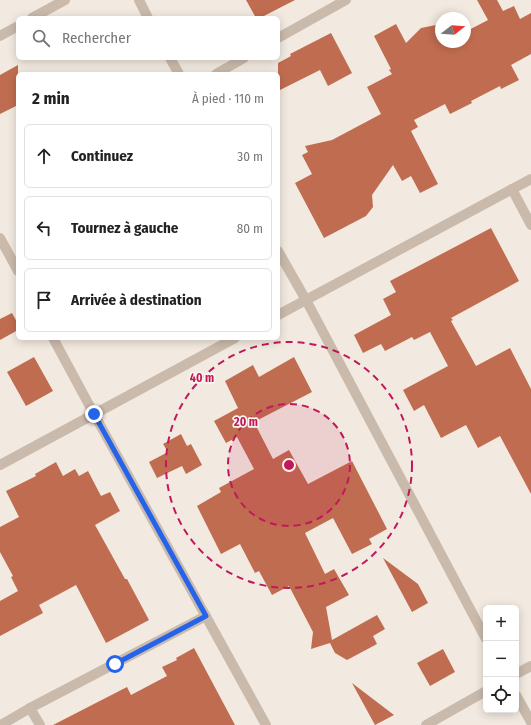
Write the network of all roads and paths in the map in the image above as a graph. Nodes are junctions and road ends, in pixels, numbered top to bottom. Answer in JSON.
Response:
{"nodes":[{"id":1,"x":65,"y":0,"type":"edge"},
{"id":2,"x":139,"y":0,"type":"edge"},
{"id":3,"x":346,"y":0,"type":"edge"},
{"id":4,"x":36,"y":16,"type":"edge"},
{"id":5,"x":147,"y":16,"type":"edge"},
{"id":6,"x":16,"y":27,"type":"edge"},
{"id":7,"x":0,"y":36,"type":"edge"},
{"id":8,"x":280,"y":37,"type":"edge"},
{"id":9,"x":171,"y":60,"type":"edge"},
{"id":10,"x":240,"y":60,"type":"edge"},
{"id":11,"x":178,"y":72,"type":"edge"},
{"id":12,"x":220,"y":72,"type":"edge"},
{"id":13,"x":531,"y":179,"type":"edge"},
{"id":14,"x":512,"y":189,"type":"junction"},
{"id":15,"x":531,"y":225,"type":"edge"},
{"id":16,"x":0,"y":238,"type":"edge"},
{"id":17,"x":280,"y":254,"type":"edge"},
{"id":18,"x":16,"y":268,"type":"edge"},
{"id":19,"x":306,"y":300,"type":"junction"},
{"id":20,"x":280,"y":314,"type":"edge"},
{"id":21,"x":55,"y":340,"type":"edge"},
{"id":22,"x":231,"y":340,"type":"edge"},
{"id":23,"x":94,"y":414,"type":"junction"},
{"id":24,"x":0,"y":465,"type":"edge"},
{"id":25,"x":206,"y":616,"type":"junction"},
{"id":26,"x":483,"y":633,"type":"edge"},
{"id":27,"x":531,"y":666,"type":"edge"},
{"id":28,"x":519,"y":672,"type":"edge"},
{"id":29,"x":483,"y":693,"type":"edge"},
{"id":30,"x":519,"y":700,"type":"edge"},
{"id":31,"x":30,"y":708,"type":"junction"},
{"id":32,"x":531,"y":722,"type":"edge"},
{"id":33,"x":0,"y":725,"type":"edge"},
{"id":34,"x":40,"y":725,"type":"edge"},
{"id":35,"x":266,"y":725,"type":"edge"},
{"id":36,"x":426,"y":725,"type":"edge"}],
"edges":[{"from":1,"to":4,"type":"street"},
{"from":2,"to":5,"type":"street"},
{"from":3,"to":8,"type":"street"},
{"from":6,"to":7,"type":"street"},
{"from":9,"to":11,"type":"street"},
{"from":10,"to":12,"type":"street"},
{"from":13,"to":14,"type":"street"},
{"from":14,"to":15,"type":"street"},
{"from":14,"to":19,"type":"street"},
{"from":16,"to":18,"type":"street"},
{"from":17,"to":19,"type":"street"},
{"from":19,"to":20,"type":"street"},
{"from":19,"to":26,"type":"street"},
{"from":21,"to":23,"type":"street"},
{"from":22,"to":23,"type":"street"},
{"from":23,"to":24,"type":"street"},
{"from":23,"to":25,"type":"street"},
{"from":25,"to":31,"type":"street"},
{"from":25,"to":35,"type":"street"},
{"from":27,"to":28,"type":"street"},
{"from":29,"to":36,"type":"street"},
{"from":30,"to":32,"type":"street"},
{"from":31,"to":33,"type":"street"},
{"from":31,"to":34,"type":"street"}]}
